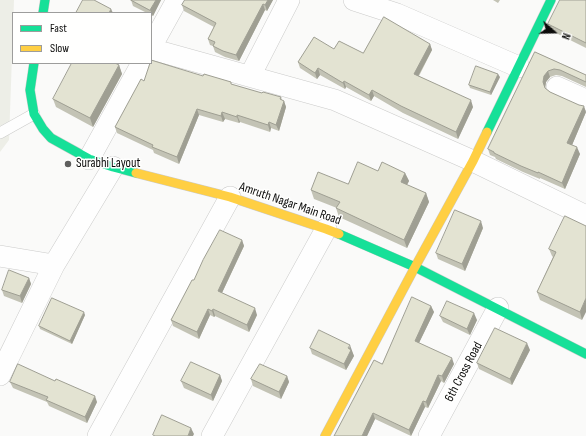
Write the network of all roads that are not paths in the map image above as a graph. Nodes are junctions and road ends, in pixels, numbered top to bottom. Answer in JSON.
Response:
{"nodes":[{"id":1,"x":45,"y":0,"type":"edge"},
{"id":2,"x":177,"y":0,"type":"edge"},
{"id":3,"x":289,"y":0,"type":"edge"},
{"id":4,"x":354,"y":0,"type":"edge"},
{"id":5,"x":551,"y":0,"type":"edge"},
{"id":6,"x":401,"y":7,"type":"edge"},
{"id":7,"x":43,"y":12,"type":"edge"},
{"id":8,"x":152,"y":46,"type":"edge"},
{"id":9,"x":152,"y":48,"type":"edge"},
{"id":10,"x":34,"y":64,"type":"edge"},
{"id":11,"x":141,"y":64,"type":"edge"},
{"id":12,"x":519,"y":67,"type":"junction"},
{"id":13,"x":250,"y":76,"type":"junction"},
{"id":14,"x":557,"y":87,"type":"dead end"},
{"id":15,"x":586,"y":100,"type":"edge"},
{"id":16,"x":34,"y":114,"type":"junction"},
{"id":17,"x":0,"y":133,"type":"edge"},
{"id":18,"x":89,"y":159,"type":"junction"},
{"id":19,"x":473,"y":161,"type":"junction"},
{"id":20,"x":113,"y":167,"type":"junction"},
{"id":21,"x":230,"y":197,"type":"junction"},
{"id":22,"x":586,"y":216,"type":"edge"},
{"id":23,"x":326,"y":229,"type":"junction"},
{"id":24,"x":0,"y":256,"type":"edge"},
{"id":25,"x":54,"y":265,"type":"junction"},
{"id":26,"x":415,"y":267,"type":"junction"},
{"id":27,"x":498,"y":308,"type":"junction"},
{"id":28,"x":586,"y":354,"type":"edge"},
{"id":29,"x":0,"y":375,"type":"edge"},
{"id":30,"x":98,"y":436,"type":"edge"},
{"id":31,"x":212,"y":436,"type":"edge"},
{"id":32,"x":325,"y":436,"type":"edge"},
{"id":33,"x":429,"y":436,"type":"edge"}],
"edges":[{"from":1,"to":7,"type":"main road"},
{"from":2,"to":8,"type":"street"},
{"from":3,"to":13,"type":"street"},
{"from":4,"to":6,"type":"street"},
{"from":5,"to":12,"type":"main road"},
{"from":6,"to":12,"type":"street"},
{"from":9,"to":13,"type":"street"},
{"from":10,"to":16,"type":"main road","name":"Amruth Nagar Main Road"},
{"from":11,"to":18,"type":"street"},
{"from":12,"to":19,"type":"main road"},
{"from":13,"to":19,"type":"street"},
{"from":14,"to":15,"type":"street"},
{"from":16,"to":17,"type":"lane"},
{"from":16,"to":18,"type":"main road","name":"Amruth Nagar Main Road"},
{"from":18,"to":20,"type":"main road","name":"Amruth Nagar Main Road"},
{"from":19,"to":22,"type":"street"},
{"from":19,"to":26,"type":"main road"},
{"from":20,"to":21,"type":"main road","name":"Amruth Nagar Main Road"},
{"from":20,"to":25,"type":"street"},
{"from":21,"to":23,"type":"main road","name":"Amruth Nagar Main Road"},
{"from":21,"to":30,"type":"street"},
{"from":23,"to":26,"type":"main road","name":"Amruth Nagar Main Road"},
{"from":23,"to":31,"type":"street"},
{"from":24,"to":25,"type":"street"},
{"from":25,"to":29,"type":"street"},
{"from":26,"to":27,"type":"main road","name":"Amruth Nagar Main Road"},
{"from":26,"to":32,"type":"main road"},
{"from":27,"to":28,"type":"main road","name":"Amruth Nagar Main Road"},
{"from":27,"to":33,"type":"street","name":"6th Cross Road"}]}
